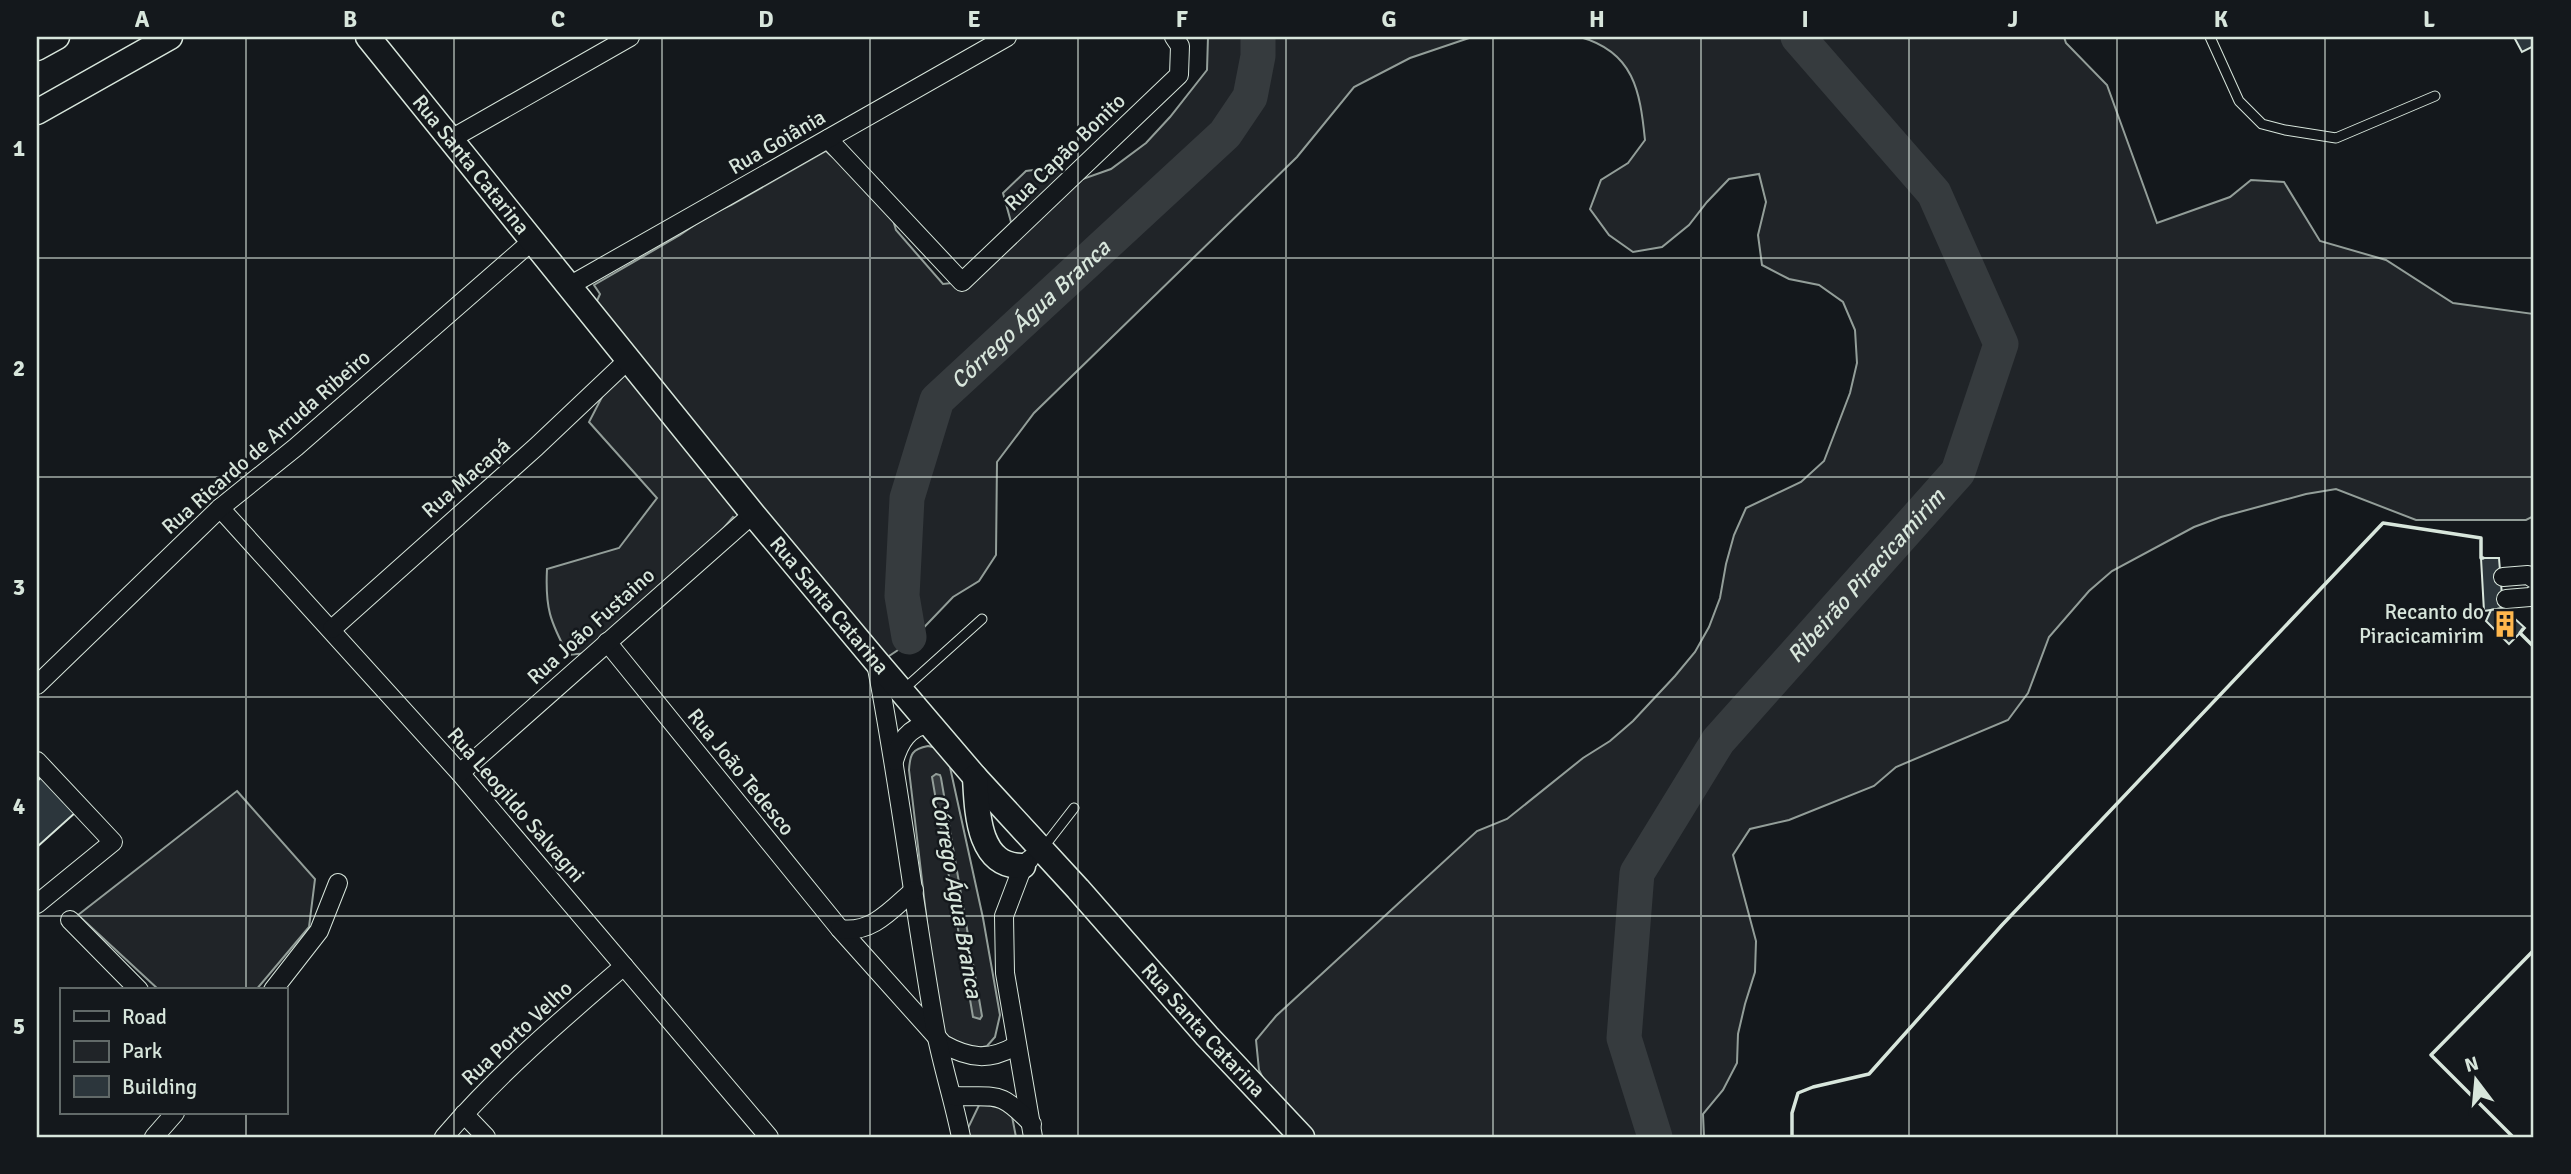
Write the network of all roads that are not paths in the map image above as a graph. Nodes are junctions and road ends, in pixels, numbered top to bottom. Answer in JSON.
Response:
{"nodes":[{"id":1,"x":57,"y":37,"type":"edge"},
{"id":2,"x":170,"y":37,"type":"edge"},
{"id":3,"x":630,"y":37,"type":"edge"},
{"id":4,"x":1007,"y":37,"type":"edge"},
{"id":5,"x":2210,"y":37,"type":"edge"},
{"id":6,"x":1177,"y":41,"type":"edge"},
{"id":7,"x":376,"y":42,"type":"edge"},
{"id":8,"x":37,"y":48,"type":"edge"},
{"id":9,"x":2435,"y":96,"type":"dead end"},
{"id":10,"x":37,"y":112,"type":"edge"},
{"id":11,"x":451,"y":139,"type":"junction"},
{"id":12,"x":828,"y":139,"type":"junction"},
{"id":13,"x":532,"y":241,"type":"junction"},
{"id":14,"x":569,"y":286,"type":"junction"},
{"id":15,"x":628,"y":360,"type":"junction"},
{"id":16,"x":220,"y":509,"type":"junction"},
{"id":17,"x":753,"y":514,"type":"junction"},
{"id":18,"x":2503,"y":577,"type":"dead end"},
{"id":19,"x":2534,"y":579,"type":"edge"},
{"id":20,"x":2534,"y":595,"type":"edge"},
{"id":21,"x":2506,"y":599,"type":"dead end"},
{"id":22,"x":982,"y":619,"type":"dead end"},
{"id":23,"x":331,"y":629,"type":"junction"},
{"id":24,"x":607,"y":642,"type":"junction"},
{"id":25,"x":875,"y":660,"type":"junction"},
{"id":26,"x":37,"y":685,"type":"edge"},
{"id":27,"x":902,"y":691,"type":"junction"},
{"id":28,"x":930,"y":723,"type":"junction"},
{"id":29,"x":37,"y":761,"type":"edge"},
{"id":30,"x":894,"y":761,"type":"junction"},
{"id":31,"x":460,"y":773,"type":"junction"},
{"id":32,"x":975,"y":776,"type":"junction"},
{"id":33,"x":1074,"y":808,"type":"dead end"},
{"id":34,"x":1042,"y":849,"type":"junction"},
{"id":35,"x":1023,"y":866,"type":"junction"},
{"id":36,"x":338,"y":883,"type":"dead end"},
{"id":37,"x":914,"y":890,"type":"junction"},
{"id":38,"x":37,"y":904,"type":"edge"},
{"id":39,"x":70,"y":920,"type":"dead end"},
{"id":40,"x":840,"y":929,"type":"junction"},
{"id":41,"x":624,"y":966,"type":"junction"},
{"id":42,"x":137,"y":988,"type":"edge"},
{"id":43,"x":275,"y":988,"type":"edge"},
{"id":44,"x":937,"y":1036,"type":"junction"},
{"id":45,"x":1017,"y":1045,"type":"junction"},
{"id":46,"x":953,"y":1096,"type":"junction"},
{"id":47,"x":174,"y":1114,"type":"edge"},
{"id":48,"x":464,"y":1114,"type":"junction"},
{"id":49,"x":1032,"y":1130,"type":"edge"},
{"id":50,"x":154,"y":1137,"type":"edge"},
{"id":51,"x":444,"y":1137,"type":"edge"},
{"id":52,"x":486,"y":1137,"type":"edge"},
{"id":53,"x":769,"y":1137,"type":"edge"},
{"id":54,"x":961,"y":1137,"type":"edge"},
{"id":55,"x":1044,"y":1137,"type":"edge"},
{"id":56,"x":1302,"y":1137,"type":"edge"}],
"edges":[{"from":1,"to":8,"type":"street"},
{"from":2,"to":10,"type":"street"},
{"from":3,"to":11,"type":"street"},
{"from":4,"to":12,"type":"street","name":"Rua Goiânia"},
{"from":5,"to":9,"type":"lane"},
{"from":6,"to":12,"type":"street","name":"Rua Capão Bonito"},
{"from":7,"to":11,"type":"street","name":"Rua Santa Catarina"},
{"from":11,"to":13,"type":"street","name":"Rua Santa Catarina"},
{"from":12,"to":14,"type":"street","name":"Rua Goiânia"},
{"from":13,"to":14,"type":"street","name":"Rua Santa Catarina"},
{"from":13,"to":16,"type":"street","name":"Rua Ricardo de Arruda Ribeiro"},
{"from":14,"to":15,"type":"street","name":"Rua Santa Catarina"},
{"from":15,"to":17,"type":"street","name":"Rua Santa Catarina"},
{"from":15,"to":23,"type":"street","name":"Rua Macapá"},
{"from":16,"to":23,"type":"street","name":"Rua Leogildo Salvagni"},
{"from":16,"to":26,"type":"street","name":"Rua Ricardo de Arruda Ribeiro"},
{"from":17,"to":24,"type":"street","name":"Rua João Fustaino"},
{"from":17,"to":25,"type":"street","name":"Rua Santa Catarina"},
{"from":18,"to":19,"type":"street"},
{"from":20,"to":21,"type":"street"},
{"from":22,"to":27,"type":"lane"},
{"from":23,"to":31,"type":"street","name":"Rua Leogildo Salvagni"},
{"from":24,"to":31,"type":"street","name":"Rua João Fustaino"},
{"from":24,"to":40,"type":"street","name":"Rua João Tedesco"},
{"from":25,"to":27,"type":"street","name":"Rua Santa Catarina"},
{"from":25,"to":30,"type":"street"},
{"from":27,"to":28,"type":"street","name":"Rua Santa Catarina"},
{"from":28,"to":30,"type":"street"},
{"from":28,"to":32,"type":"street","name":"Rua Santa Catarina"},
{"from":29,"to":38,"type":"street"},
{"from":30,"to":37,"type":"street"},
{"from":31,"to":41,"type":"street","name":"Rua Leogildo Salvagni"},
{"from":32,"to":34,"type":"street","name":"Rua Santa Catarina"},
{"from":32,"to":35,"type":"street"},
{"from":33,"to":34,"type":"lane"},
{"from":34,"to":35,"type":"street"},
{"from":34,"to":56,"type":"street","name":"Rua Santa Catarina"},
{"from":35,"to":45,"type":"street"},
{"from":36,"to":43,"type":"street"},
{"from":37,"to":40,"type":"street"},
{"from":37,"to":44,"type":"street"},
{"from":39,"to":42,"type":"street"},
{"from":40,"to":44,"type":"street","name":"Rua João Tedesco"},
{"from":41,"to":48,"type":"street","name":"Rua Porto Velho"},
{"from":41,"to":53,"type":"street","name":"Rua Leogildo Salvagni"},
{"from":44,"to":45,"type":"street","name":"Rua João Tedesco"},
{"from":44,"to":46,"type":"street"},
{"from":45,"to":49,"type":"street"},
{"from":46,"to":49,"type":"street"},
{"from":46,"to":54,"type":"street"},
{"from":47,"to":50,"type":"street"},
{"from":48,"to":51,"type":"street","name":"Rua Porto Velho"},
{"from":48,"to":52,"type":"street"},
{"from":49,"to":55,"type":"street"}]}
